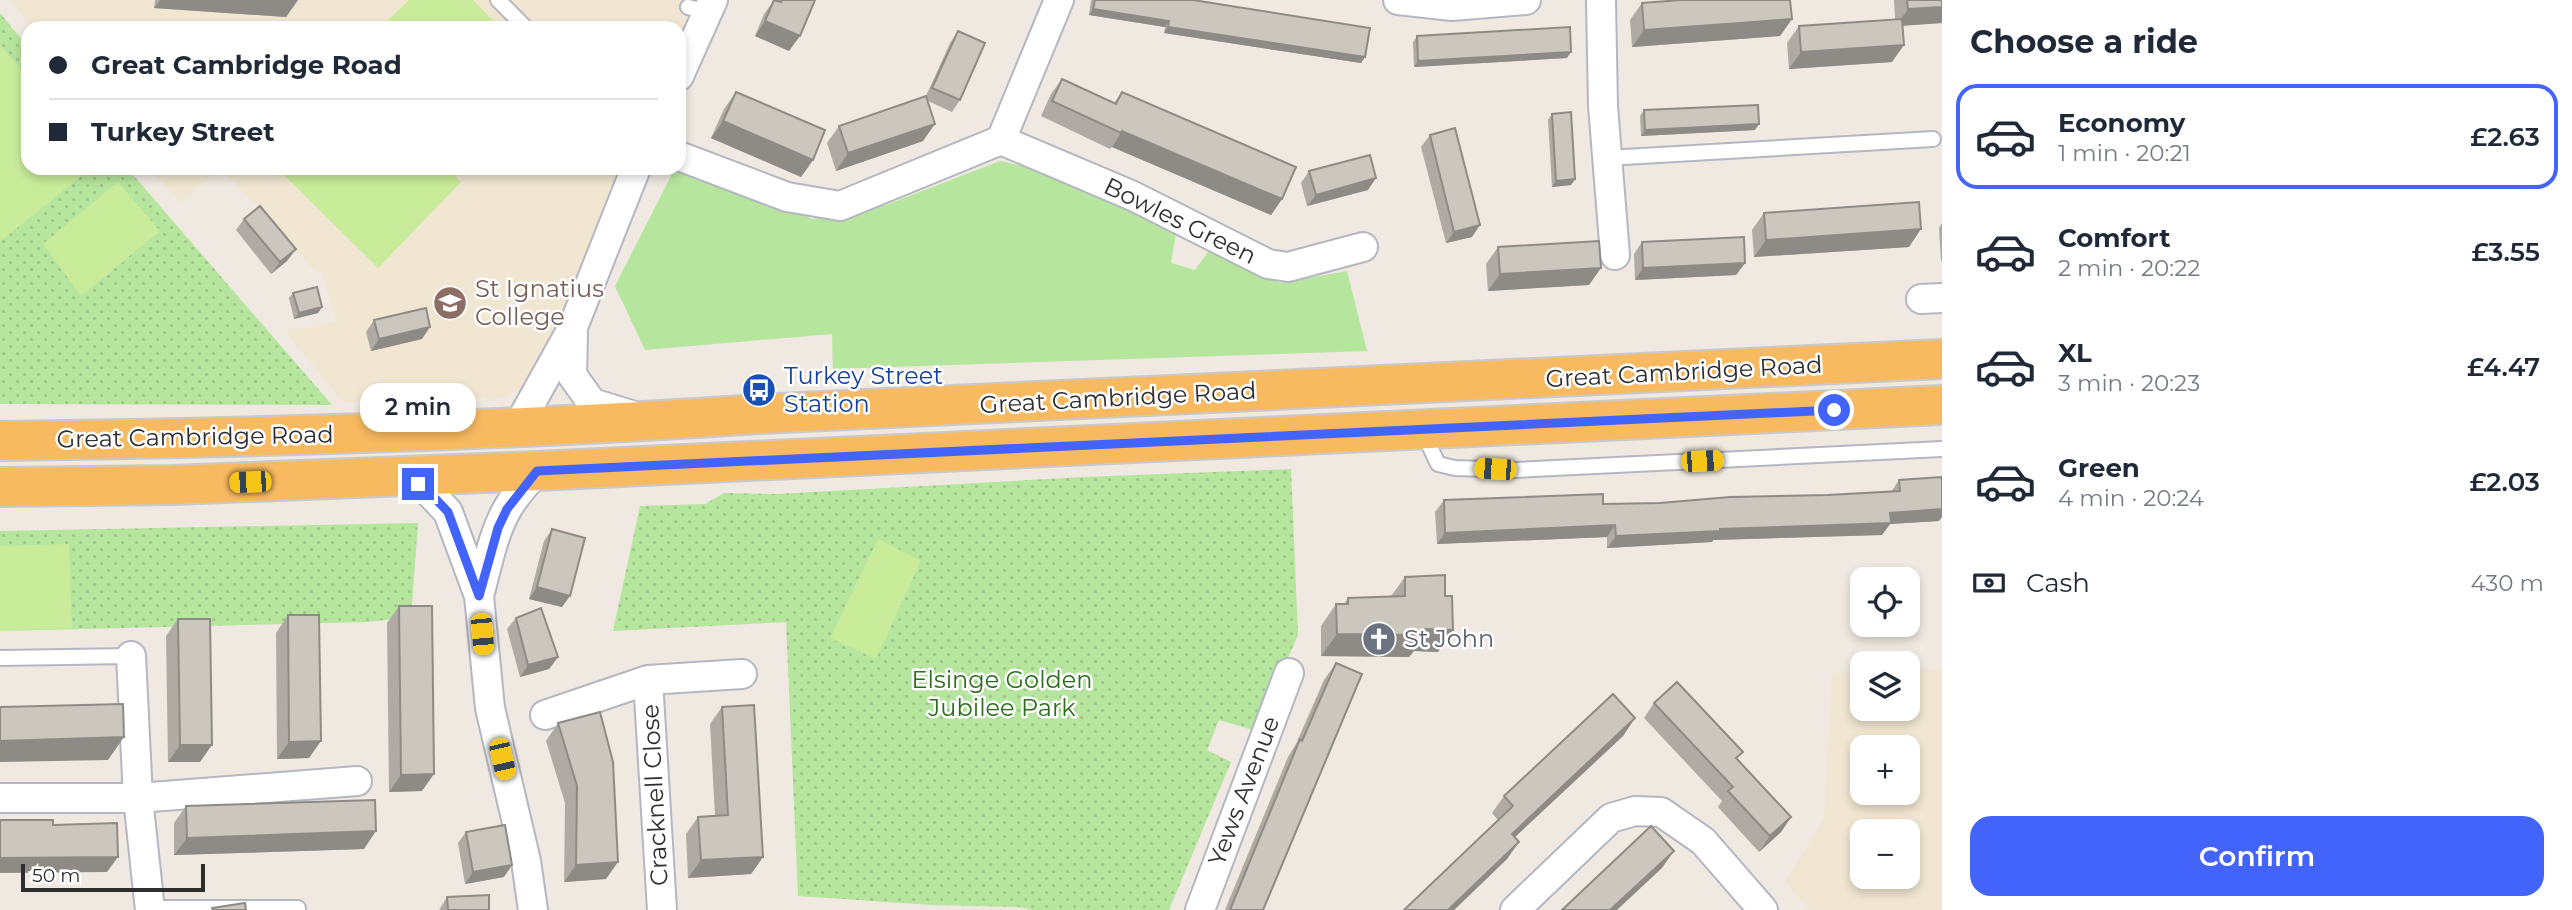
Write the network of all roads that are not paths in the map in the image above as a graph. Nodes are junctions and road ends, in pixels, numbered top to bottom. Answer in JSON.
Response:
{"nodes":[{"id":1,"x":498,"y":0,"type":"edge"},
{"id":2,"x":1059,"y":0,"type":"edge"},
{"id":3,"x":1398,"y":0,"type":"edge"},
{"id":4,"x":1526,"y":0,"type":"edge"},
{"id":5,"x":1601,"y":0,"type":"edge"},
{"id":6,"x":703,"y":6,"type":"edge"},
{"id":7,"x":519,"y":21,"type":"edge"},
{"id":8,"x":686,"y":56,"type":"edge"},
{"id":9,"x":1933,"y":139,"type":"dead end"},
{"id":10,"x":1001,"y":140,"type":"junction"},
{"id":11,"x":1607,"y":158,"type":"junction"},
{"id":12,"x":686,"y":159,"type":"edge"},
{"id":13,"x":633,"y":175,"type":"edge"},
{"id":14,"x":1363,"y":247,"type":"dead end"},
{"id":15,"x":1615,"y":255,"type":"dead end"},
{"id":16,"x":573,"y":327,"type":"junction"},
{"id":17,"x":1942,"y":359,"type":"edge"},
{"id":18,"x":1942,"y":405,"type":"edge"},
{"id":19,"x":652,"y":421,"type":"junction"},
{"id":20,"x":518,"y":426,"type":"junction"},
{"id":21,"x":1428,"y":429,"type":"junction"},
{"id":22,"x":0,"y":441,"type":"edge"},
{"id":23,"x":1942,"y":449,"type":"edge"},
{"id":24,"x":537,"y":471,"type":"junction"},
{"id":25,"x":405,"y":476,"type":"junction"},
{"id":26,"x":0,"y":487,"type":"edge"},
{"id":27,"x":479,"y":596,"type":"junction"},
{"id":28,"x":131,"y":656,"type":"joint"},
{"id":29,"x":0,"y":658,"type":"edge"},
{"id":30,"x":1289,"y":673,"type":"dead end"},
{"id":31,"x":742,"y":674,"type":"dead end"},
{"id":32,"x":648,"y":680,"type":"junction"},
{"id":33,"x":545,"y":715,"type":"dead end"},
{"id":34,"x":357,"y":781,"type":"dead end"},
{"id":35,"x":0,"y":798,"type":"edge"},
{"id":36,"x":138,"y":798,"type":"junction"},
{"id":37,"x":149,"y":909,"type":"edge"},
{"id":38,"x":298,"y":910,"type":"edge"},
{"id":39,"x":533,"y":910,"type":"edge"},
{"id":40,"x":662,"y":910,"type":"edge"},
{"id":41,"x":1200,"y":910,"type":"edge"},
{"id":42,"x":1515,"y":910,"type":"edge"},
{"id":43,"x":1763,"y":910,"type":"edge"}],
"edges":[{"from":1,"to":7,"type":"lane"},
{"from":2,"to":10,"type":"street"},
{"from":3,"to":4,"type":"street"},
{"from":5,"to":11,"type":"street"},
{"from":6,"to":8,"type":"street"},
{"from":9,"to":11,"type":"lane"},
{"from":10,"to":12,"type":"street"},
{"from":10,"to":14,"type":"street","name":"Bowles Green"},
{"from":11,"to":15,"type":"street"},
{"from":13,"to":16,"type":"street"},
{"from":16,"to":19,"type":"street"},
{"from":16,"to":20,"type":"street"},
{"from":17,"to":19,"type":"highway","name":"Great Cambridge Road"},
{"from":18,"to":21,"type":"highway","name":"Great Cambridge Road"},
{"from":19,"to":20,"type":"highway","name":"Great Cambridge Road"},
{"from":20,"to":22,"type":"highway","name":"Great Cambridge Road"},
{"from":21,"to":23,"type":"lane"},
{"from":21,"to":24,"type":"highway","name":"Great Cambridge Road"},
{"from":24,"to":25,"type":"highway","name":"Great Cambridge Road"},
{"from":24,"to":27,"type":"street"},
{"from":25,"to":26,"type":"highway","name":"Great Cambridge Road"},
{"from":25,"to":27,"type":"street"},
{"from":27,"to":39,"type":"street"},
{"from":28,"to":29,"type":"lane"},
{"from":28,"to":36,"type":"street"},
{"from":30,"to":41,"type":"street","name":"Yews Avenue"},
{"from":31,"to":32,"type":"street","name":"Cracknell Close"},
{"from":32,"to":33,"type":"street","name":"Cracknell Close"},
{"from":32,"to":40,"type":"street","name":"Cracknell Close"},
{"from":34,"to":36,"type":"street"},
{"from":35,"to":36,"type":"street"},
{"from":36,"to":37,"type":"street"},
{"from":37,"to":38,"type":"lane"},
{"from":42,"to":43,"type":"street"}]}
